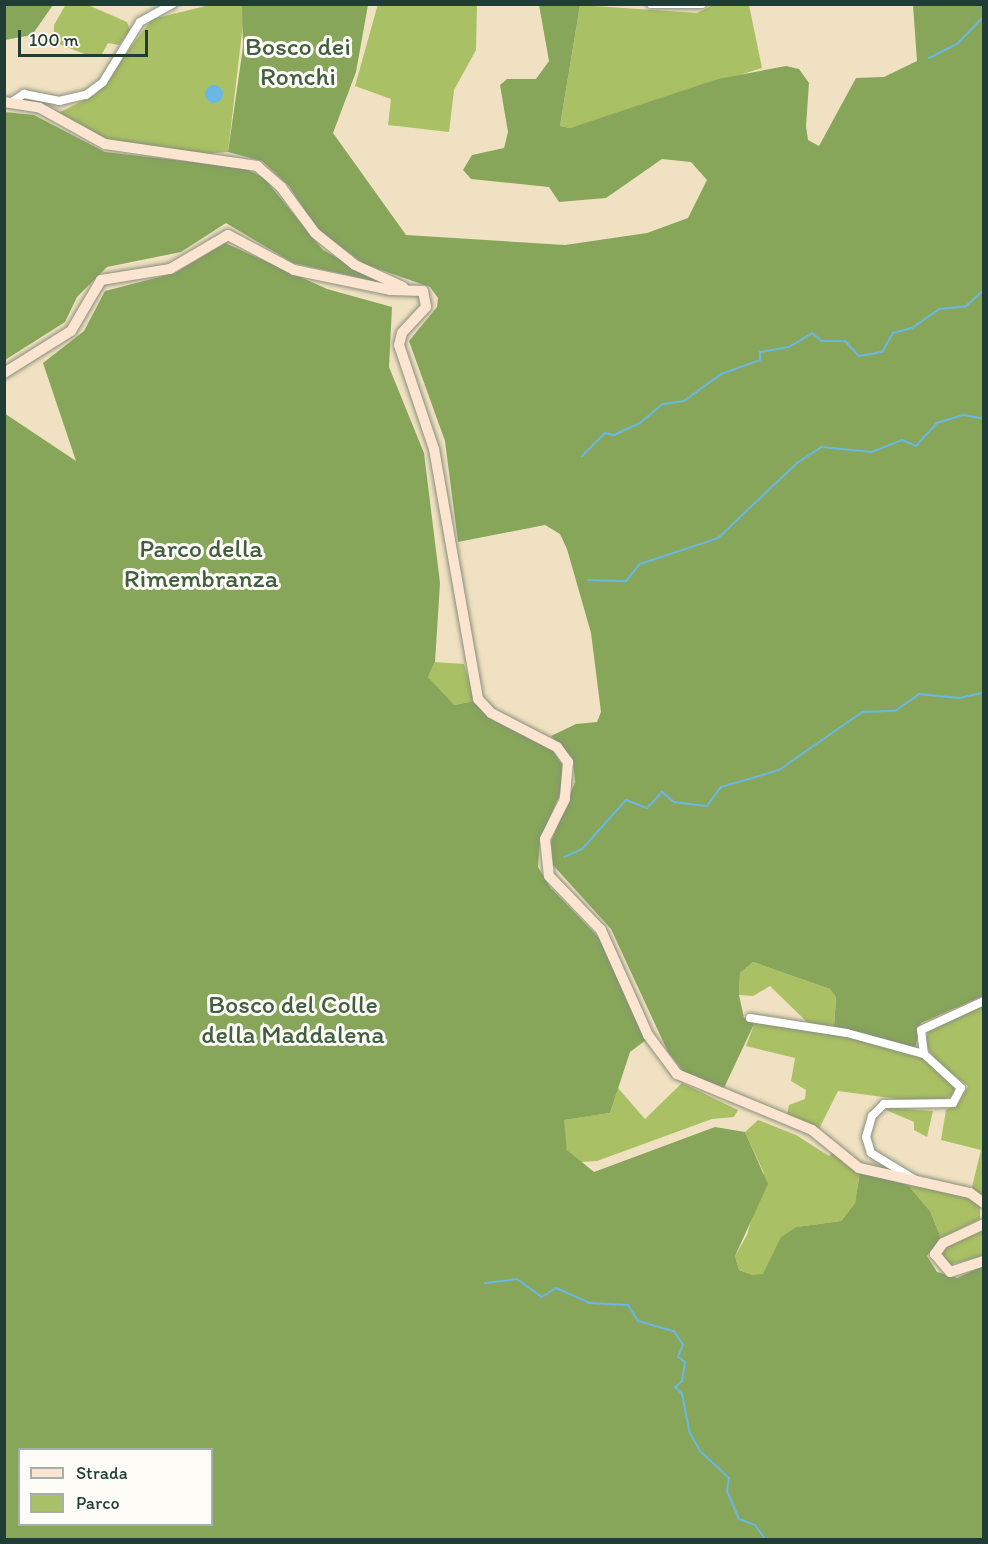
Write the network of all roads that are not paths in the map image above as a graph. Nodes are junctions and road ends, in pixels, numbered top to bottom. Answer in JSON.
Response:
{"nodes":[{"id":1,"x":173,"y":4,"type":"edge"},
{"id":2,"x":651,"y":4,"type":"edge"},
{"id":3,"x":702,"y":4,"type":"edge"},
{"id":4,"x":7,"y":103,"type":"edge"},
{"id":5,"x":403,"y":287,"type":"junction"},
{"id":6,"x":4,"y":373,"type":"edge"},
{"id":7,"x":984,"y":1001,"type":"edge"},
{"id":8,"x":750,"y":1018,"type":"dead end"},
{"id":9,"x":924,"y":1054,"type":"junction"},
{"id":10,"x":918,"y":1182,"type":"junction"},
{"id":11,"x":984,"y":1203,"type":"edge"},
{"id":12,"x":984,"y":1224,"type":"edge"},
{"id":13,"x":984,"y":1261,"type":"edge"}],
"edges":[{"from":1,"to":4,"type":"street"},
{"from":2,"to":3,"type":"street"},
{"from":4,"to":5,"type":"street"},
{"from":5,"to":6,"type":"street"},
{"from":5,"to":10,"type":"street"},
{"from":7,"to":9,"type":"street"},
{"from":8,"to":9,"type":"street"},
{"from":9,"to":10,"type":"street"},
{"from":10,"to":11,"type":"street"},
{"from":12,"to":13,"type":"street"}]}
